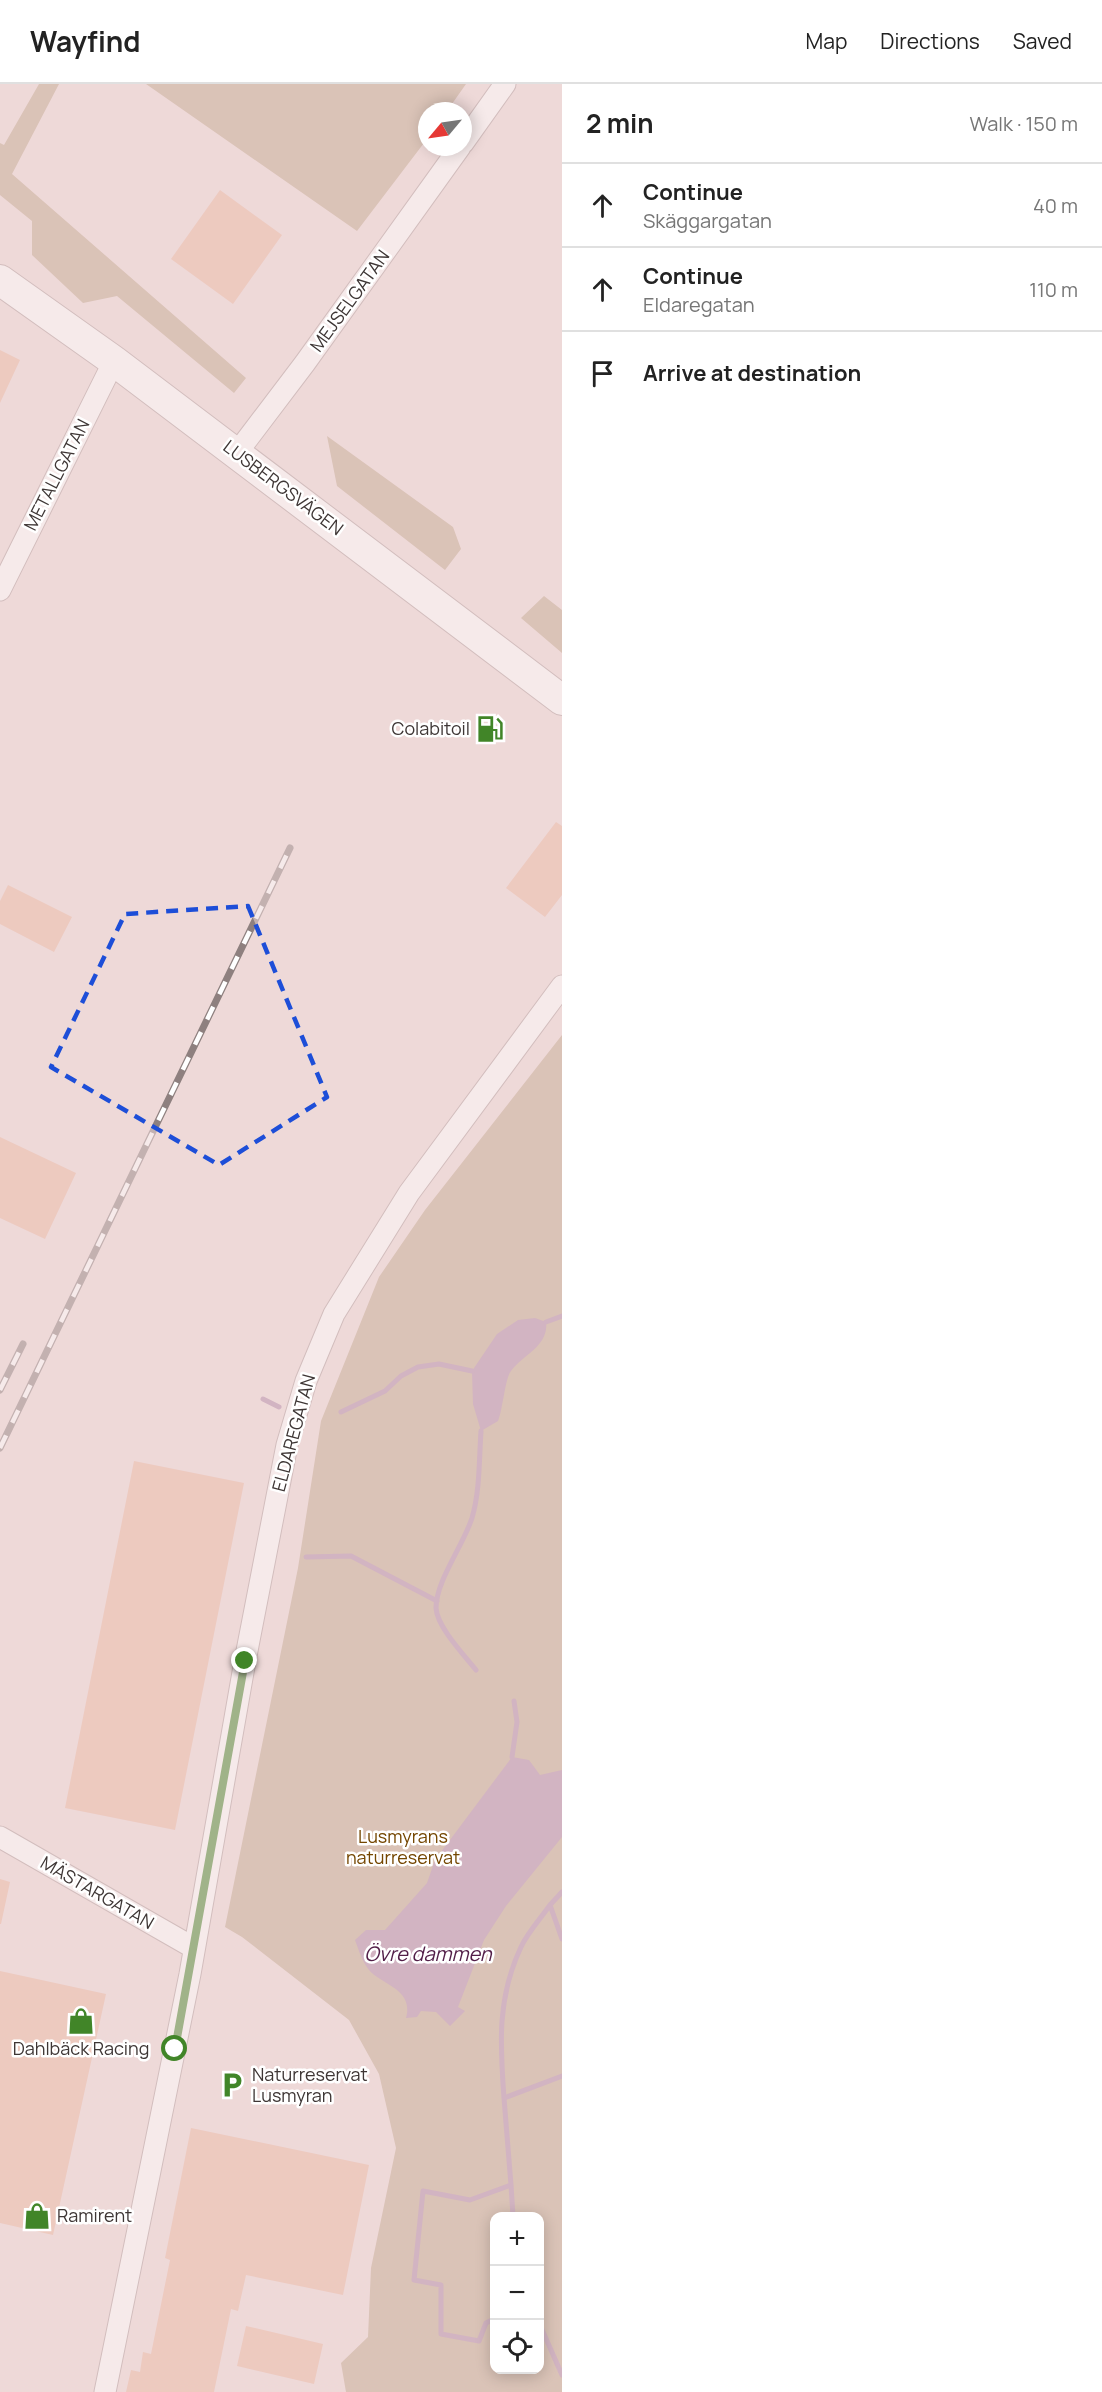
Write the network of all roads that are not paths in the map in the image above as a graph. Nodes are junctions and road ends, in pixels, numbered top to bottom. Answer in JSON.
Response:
{"nodes":[{"id":1,"x":506,"y":84,"type":"edge"},
{"id":2,"x":472,"y":131,"type":"edge"},
{"id":3,"x":454,"y":156,"type":"edge"},
{"id":4,"x":0,"y":280,"type":"edge"},
{"id":5,"x":114,"y":361,"type":"junction"},
{"id":6,"x":236,"y":454,"type":"junction"},
{"id":7,"x":0,"y":590,"type":"edge"},
{"id":8,"x":562,"y":700,"type":"edge"},
{"id":9,"x":562,"y":986,"type":"edge"},
{"id":10,"x":0,"y":1837,"type":"edge"},
{"id":11,"x":194,"y":1948,"type":"junction"},
{"id":12,"x":105,"y":2392,"type":"edge"}],
"edges":[{"from":1,"to":2,"type":"street"},
{"from":3,"to":6,"type":"street","name":"MEJSELGATAN"},
{"from":4,"to":5,"type":"street","name":"LUSBERGSVÄGEN"},
{"from":5,"to":6,"type":"street","name":"LUSBERGSVÄGEN"},
{"from":5,"to":7,"type":"street","name":"METALLGATAN"},
{"from":6,"to":8,"type":"street","name":"LUSBERGSVÄGEN"},
{"from":9,"to":11,"type":"street","name":"ELDAREGATAN"},
{"from":10,"to":11,"type":"street","name":"MÄSTARGATAN"},
{"from":11,"to":12,"type":"street","name":"ELDAREGATAN"}]}
